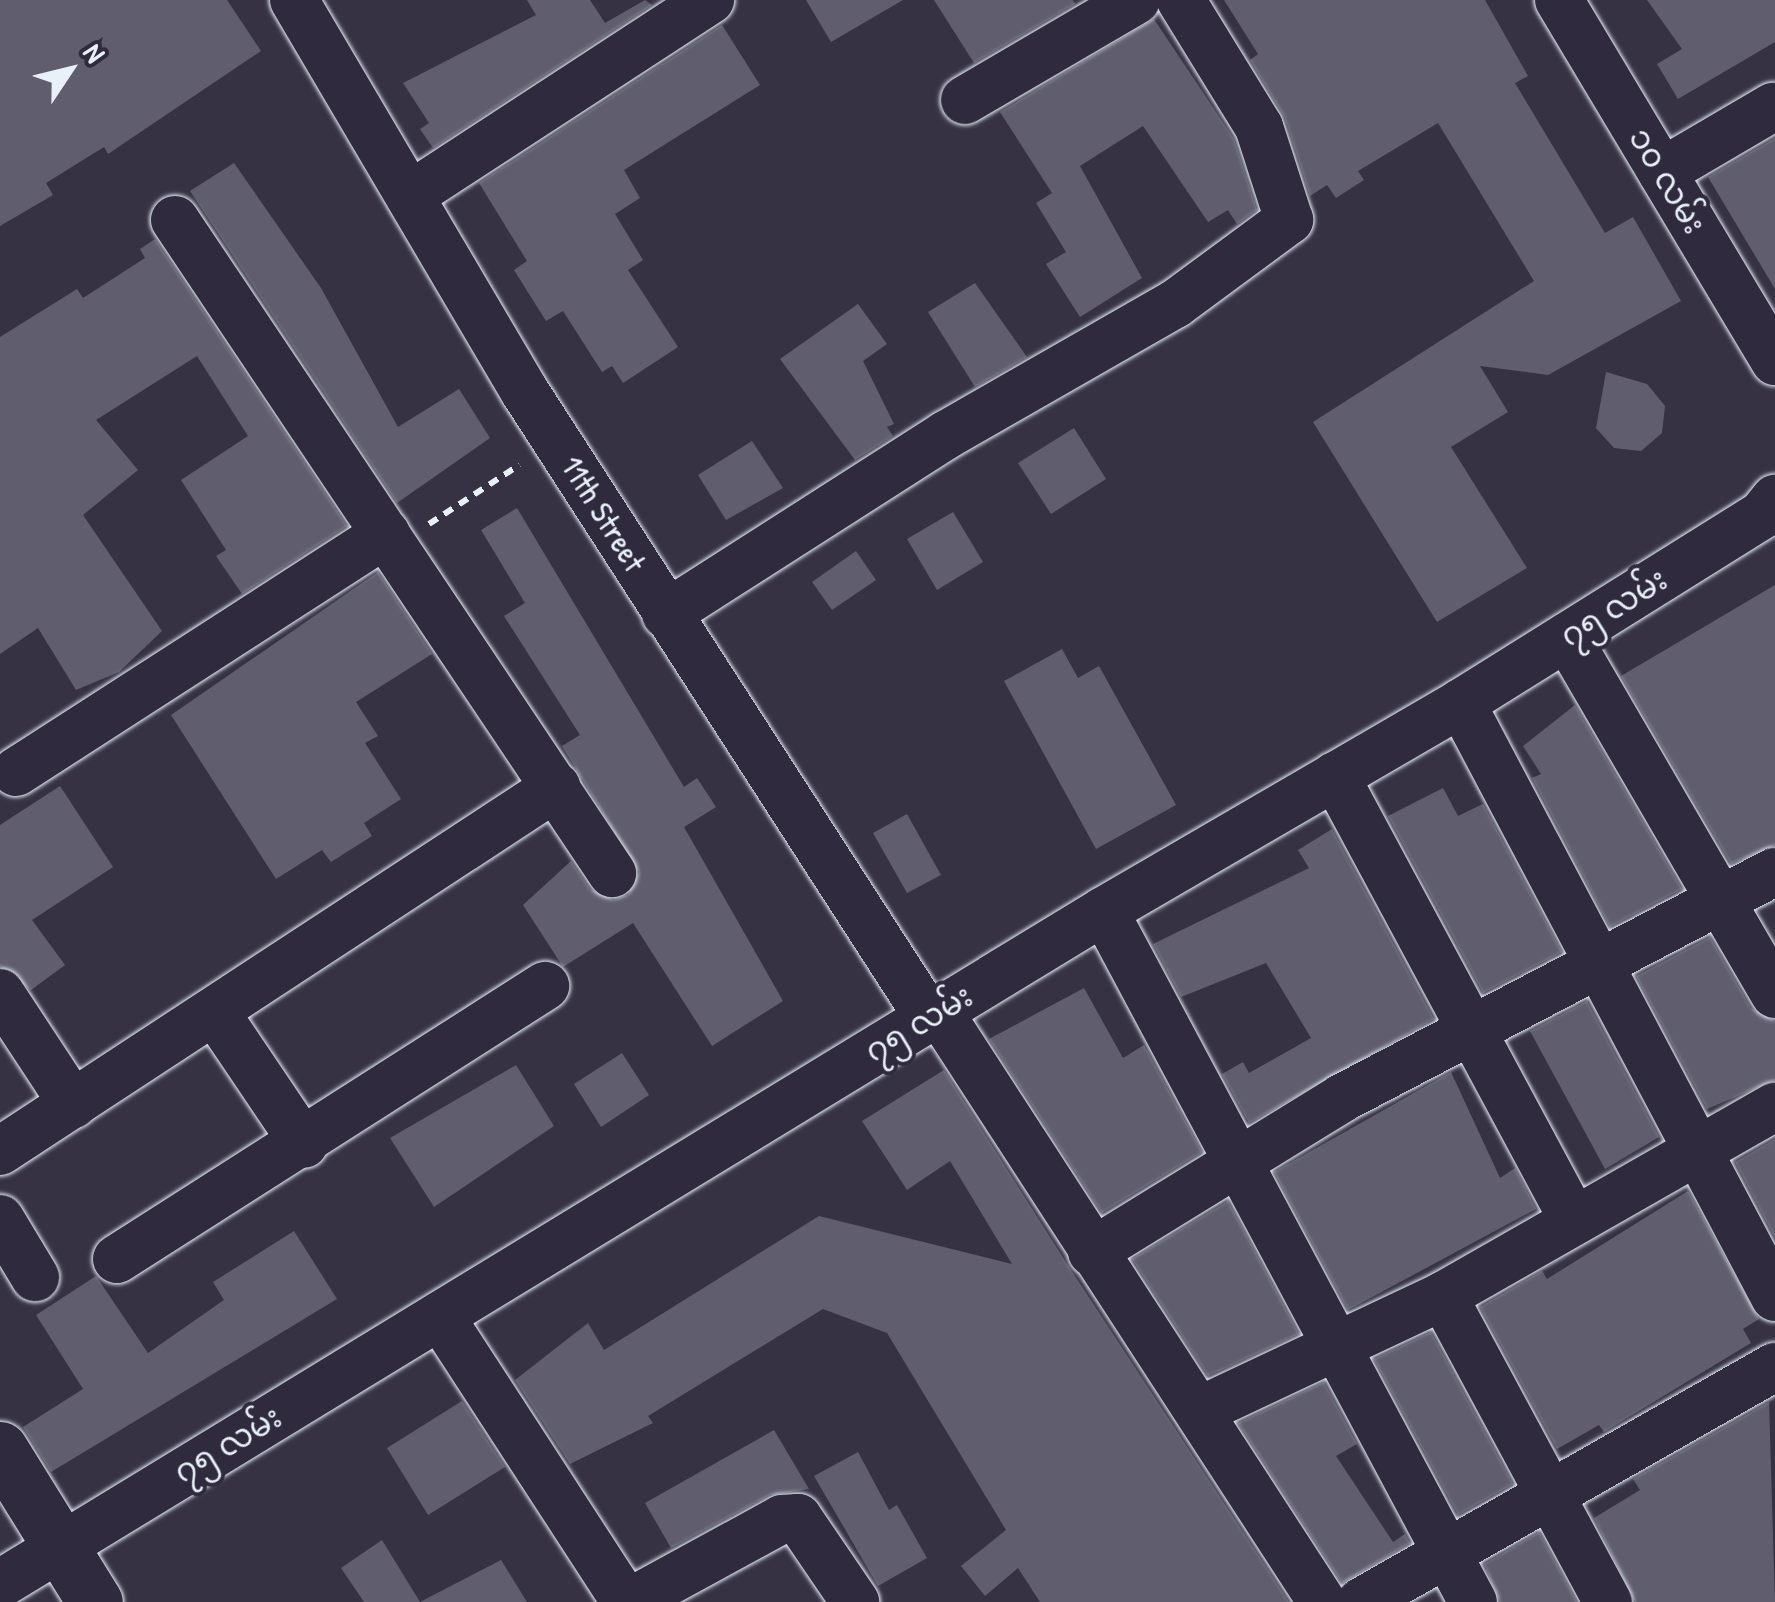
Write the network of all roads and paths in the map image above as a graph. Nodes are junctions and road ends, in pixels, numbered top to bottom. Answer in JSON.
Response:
{"nodes":[{"id":1,"x":294,"y":0,"type":"edge"},
{"id":2,"x":710,"y":0,"type":"edge"},
{"id":3,"x":1136,"y":0,"type":"edge"},
{"id":4,"x":1181,"y":0,"type":"edge"},
{"id":5,"x":1560,"y":0,"type":"edge"},
{"id":6,"x":964,"y":100,"type":"dead end"},
{"id":7,"x":1773,"y":107,"type":"edge"},
{"id":8,"x":1662,"y":172,"type":"junction"},
{"id":9,"x":412,"y":194,"type":"junction"},
{"id":10,"x":175,"y":220,"type":"dead end"},
{"id":11,"x":1775,"y":361,"type":"edge"},
{"id":12,"x":556,"y":440,"type":"junction"},
{"id":13,"x":1775,"y":499,"type":"edge"},
{"id":14,"x":390,"y":540,"type":"junction"},
{"id":15,"x":666,"y":614,"type":"junction"},
{"id":16,"x":1568,"y":637,"type":"junction"},
{"id":17,"x":1461,"y":703,"type":"junction"},
{"id":18,"x":16,"y":772,"type":"dead end"},
{"id":19,"x":1335,"y":776,"type":"junction"},
{"id":20,"x":556,"y":786,"type":"junction"},
{"id":21,"x":1775,"y":872,"type":"edge"},
{"id":22,"x":612,"y":873,"type":"dead end"},
{"id":23,"x":1724,"y":898,"type":"junction"},
{"id":24,"x":1104,"y":912,"type":"junction"},
{"id":25,"x":1598,"y":967,"type":"junction"},
{"id":26,"x":544,"y":986,"type":"dead end"},
{"id":27,"x":0,"y":993,"type":"edge"},
{"id":28,"x":1775,"y":994,"type":"edge"},
{"id":29,"x":215,"y":1012,"type":"junction"},
{"id":30,"x":934,"y":1014,"type":"junction"},
{"id":31,"x":1475,"y":1030,"type":"junction"},
{"id":32,"x":72,"y":1104,"type":"junction"},
{"id":33,"x":1775,"y":1107,"type":"edge"},
{"id":34,"x":304,"y":1144,"type":"junction"},
{"id":35,"x":1693,"y":1148,"type":"junction"},
{"id":36,"x":0,"y":1152,"type":"edge"},
{"id":37,"x":1236,"y":1160,"type":"junction"},
{"id":38,"x":0,"y":1219,"type":"edge"},
{"id":39,"x":1573,"y":1219,"type":"junction"},
{"id":40,"x":1092,"y":1252,"type":"junction"},
{"id":41,"x":117,"y":1258,"type":"dead end"},
{"id":42,"x":35,"y":1277,"type":"dead end"},
{"id":43,"x":1442,"y":1296,"type":"junction"},
{"id":44,"x":1775,"y":1297,"type":"edge"},
{"id":45,"x":440,"y":1316,"type":"junction"},
{"id":46,"x":1334,"y":1343,"type":"junction"},
{"id":47,"x":1775,"y":1367,"type":"edge"},
{"id":48,"x":1198,"y":1410,"type":"junction"},
{"id":49,"x":0,"y":1449,"type":"edge"},
{"id":50,"x":1551,"y":1490,"type":"junction"},
{"id":51,"x":61,"y":1547,"type":"junction"},
{"id":52,"x":1444,"y":1548,"type":"junction"},
{"id":53,"x":0,"y":1584,"type":"edge"},
{"id":54,"x":94,"y":1602,"type":"edge"},
{"id":55,"x":628,"y":1602,"type":"edge"},
{"id":56,"x":855,"y":1602,"type":"edge"},
{"id":57,"x":1322,"y":1602,"type":"edge"},
{"id":58,"x":1361,"y":1602,"type":"edge"},
{"id":59,"x":1473,"y":1602,"type":"edge"},
{"id":60,"x":1608,"y":1602,"type":"edge"}],
"edges":[{"from":1,"to":9,"type":"street","name":"11th Street"},
{"from":2,"to":9,"type":"street"},
{"from":3,"to":6,"type":"street"},
{"from":4,"to":15,"type":"street"},
{"from":5,"to":8,"type":"street","name":"၁၀ လမ်း"},
{"from":7,"to":8,"type":"street"},
{"from":8,"to":11,"type":"street","name":"၁၀ လမ်း"},
{"from":9,"to":12,"type":"street","name":"11th Street"},
{"from":10,"to":14,"type":"street"},
{"from":12,"to":14,"type":"path"},
{"from":12,"to":15,"type":"street","name":"11th Street"},
{"from":13,"to":16,"type":"street","name":"၇၅ လမ်း"},
{"from":14,"to":18,"type":"street"},
{"from":14,"to":20,"type":"street"},
{"from":15,"to":30,"type":"street","name":"11th Street"},
{"from":16,"to":17,"type":"street","name":"၇၅ လမ်း"},
{"from":16,"to":23,"type":"street"},
{"from":17,"to":19,"type":"street","name":"၇၅ လမ်း"},
{"from":17,"to":25,"type":"street"},
{"from":19,"to":24,"type":"street","name":"၇၅ လမ်း"},
{"from":19,"to":31,"type":"street"},
{"from":20,"to":22,"type":"street"},
{"from":20,"to":29,"type":"street"},
{"from":21,"to":23,"type":"street"},
{"from":23,"to":25,"type":"street"},
{"from":23,"to":28,"type":"street"},
{"from":24,"to":30,"type":"street","name":"၇၅ လမ်း"},
{"from":24,"to":37,"type":"street"},
{"from":25,"to":31,"type":"street"},
{"from":25,"to":35,"type":"street"},
{"from":26,"to":34,"type":"street"},
{"from":27,"to":32,"type":"street"},
{"from":29,"to":32,"type":"street"},
{"from":29,"to":34,"type":"street"},
{"from":30,"to":40,"type":"street","name":"11th Street"},
{"from":30,"to":45,"type":"street","name":"၇၅ လမ်း"},
{"from":31,"to":37,"type":"street"},
{"from":31,"to":39,"type":"street"},
{"from":32,"to":36,"type":"street"},
{"from":33,"to":35,"type":"street"},
{"from":34,"to":41,"type":"street"},
{"from":35,"to":39,"type":"street"},
{"from":35,"to":44,"type":"street"},
{"from":37,"to":40,"type":"street"},
{"from":37,"to":46,"type":"street"},
{"from":38,"to":42,"type":"street"},
{"from":39,"to":43,"type":"street"},
{"from":40,"to":48,"type":"street","name":"11th Street"},
{"from":43,"to":46,"type":"street"},
{"from":43,"to":50,"type":"street"},
{"from":45,"to":51,"type":"street","name":"၇၅ လမ်း"},
{"from":45,"to":55,"type":"street"},
{"from":46,"to":48,"type":"street"},
{"from":46,"to":52,"type":"street"},
{"from":47,"to":50,"type":"street"},
{"from":48,"to":57,"type":"street","name":"11th Street"},
{"from":49,"to":51,"type":"main road"},
{"from":50,"to":52,"type":"street"},
{"from":50,"to":60,"type":"street"},
{"from":51,"to":53,"type":"street","name":"၇၅ လမ်း"},
{"from":51,"to":54,"type":"main road"},
{"from":52,"to":58,"type":"street"},
{"from":52,"to":59,"type":"street"},
{"from":55,"to":56,"type":"street"}]}
